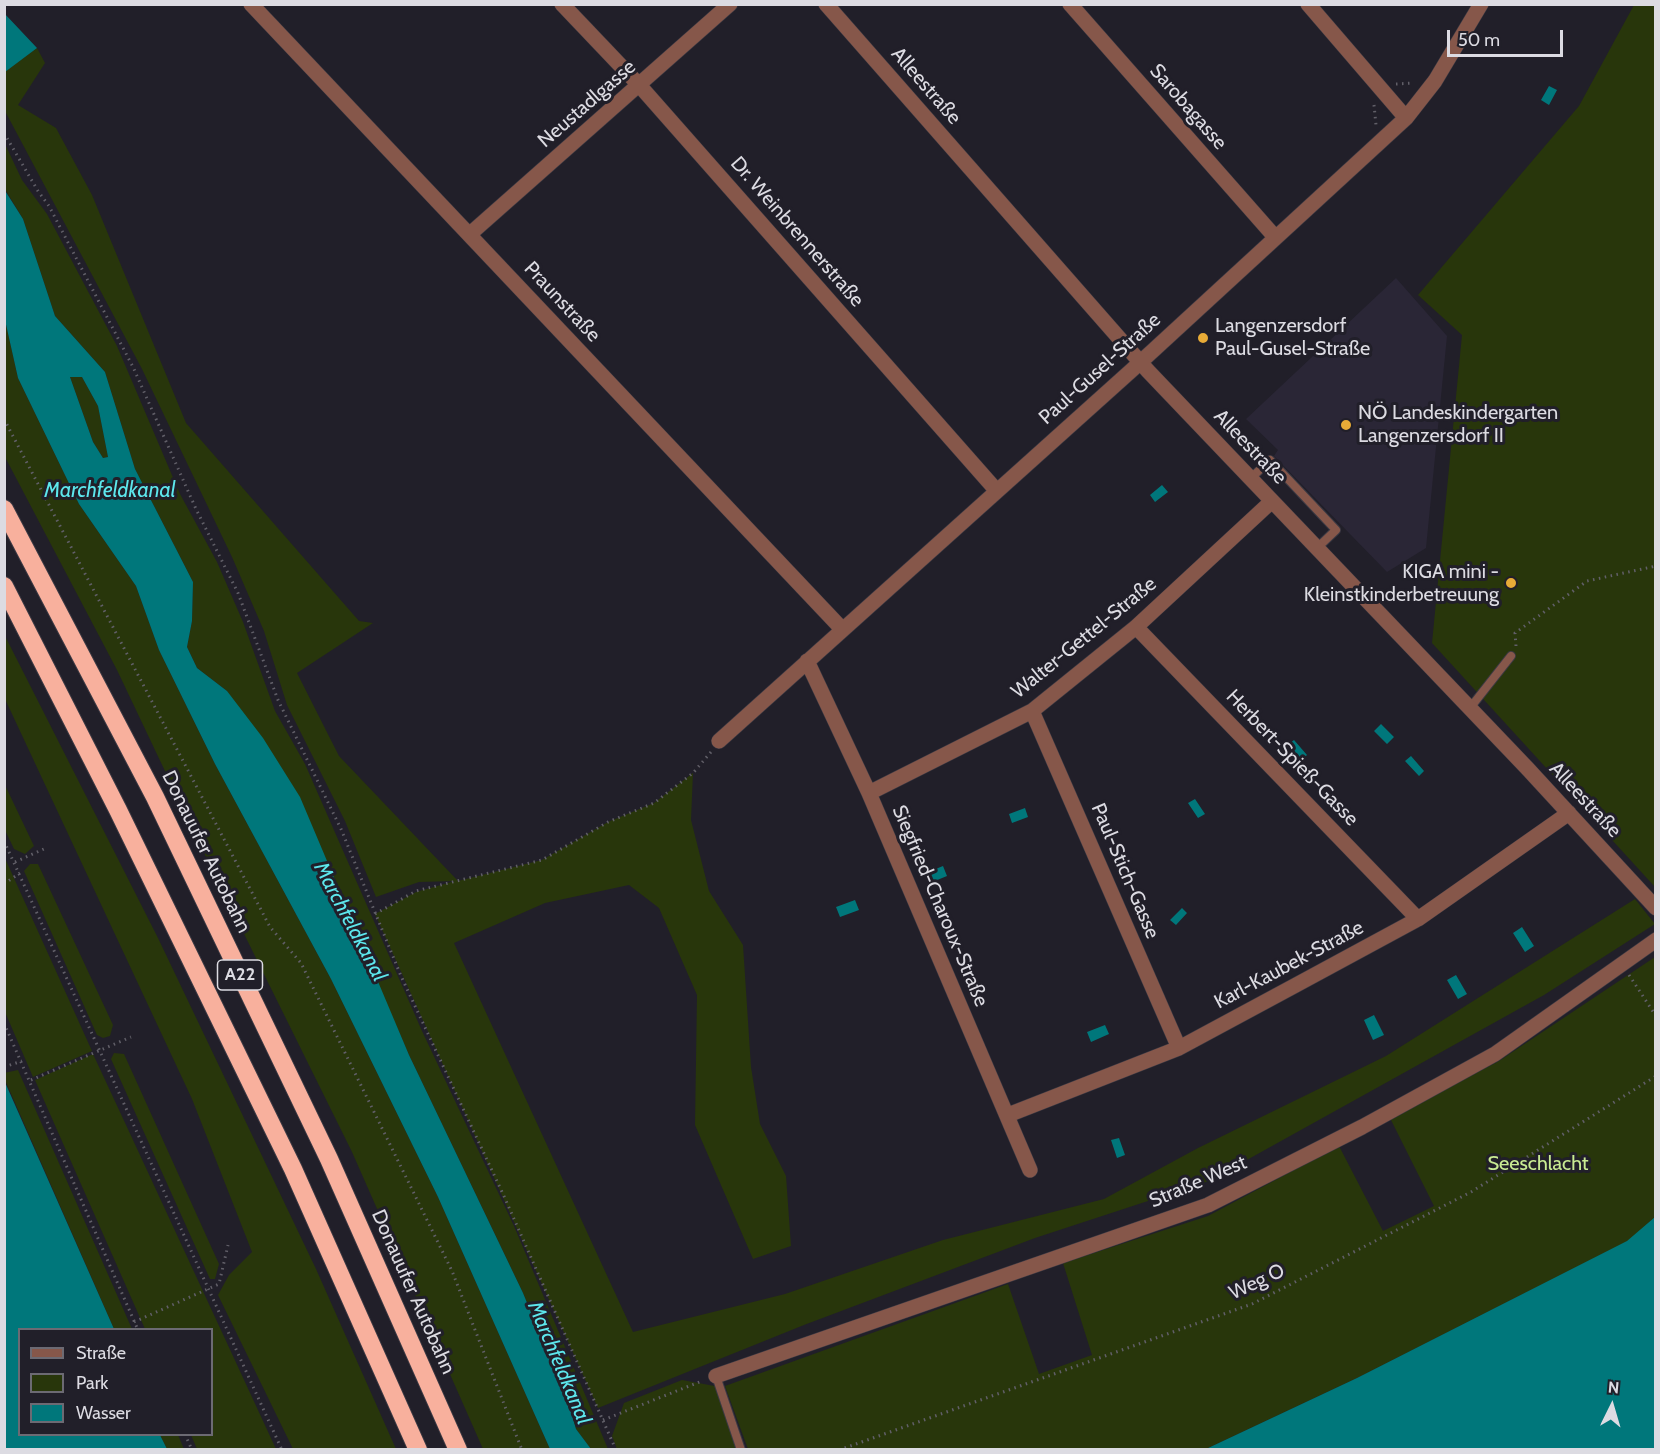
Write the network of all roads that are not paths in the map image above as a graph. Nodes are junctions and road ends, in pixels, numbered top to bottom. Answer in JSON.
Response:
{"nodes":[{"id":1,"x":251,"y":4,"type":"edge"},
{"id":2,"x":562,"y":4,"type":"edge"},
{"id":3,"x":730,"y":4,"type":"edge"},
{"id":4,"x":826,"y":4,"type":"edge"},
{"id":5,"x":1070,"y":4,"type":"edge"},
{"id":6,"x":1308,"y":4,"type":"edge"},
{"id":7,"x":1481,"y":4,"type":"edge"},
{"id":8,"x":640,"y":86,"type":"junction"},
{"id":9,"x":1406,"y":118,"type":"junction"},
{"id":10,"x":470,"y":234,"type":"junction"},
{"id":11,"x":1275,"y":237,"type":"junction"},
{"id":12,"x":1140,"y":362,"type":"junction"},
{"id":13,"x":1250,"y":478,"type":"junction"},
{"id":14,"x":996,"y":490,"type":"junction"},
{"id":15,"x":1272,"y":501,"type":"junction"},
{"id":16,"x":4,"y":509,"type":"edge"},
{"id":17,"x":1317,"y":548,"type":"junction"},
{"id":18,"x":4,"y":586,"type":"edge"},
{"id":19,"x":1136,"y":627,"type":"junction"},
{"id":20,"x":842,"y":629,"type":"junction"},
{"id":21,"x":1514,"y":655,"type":"road end"},
{"id":22,"x":807,"y":661,"type":"junction"},
{"id":23,"x":1470,"y":708,"type":"junction"},
{"id":24,"x":1032,"y":711,"type":"junction"},
{"id":25,"x":719,"y":741,"type":"road end"},
{"id":26,"x":869,"y":793,"type":"junction"},
{"id":27,"x":1569,"y":813,"type":"junction"},
{"id":28,"x":1656,"y":908,"type":"edge"},
{"id":29,"x":1418,"y":919,"type":"junction"},
{"id":30,"x":1656,"y":940,"type":"edge"},
{"id":31,"x":1179,"y":1048,"type":"junction"},
{"id":32,"x":1008,"y":1115,"type":"junction"},
{"id":33,"x":1030,"y":1170,"type":"dead end"},
{"id":34,"x":716,"y":1376,"type":"joint"},
{"id":35,"x":418,"y":1449,"type":"edge"},
{"id":36,"x":458,"y":1449,"type":"edge"},
{"id":37,"x":741,"y":1449,"type":"edge"}],
"edges":[{"from":1,"to":10,"type":"street","name":"Praunstraße"},
{"from":2,"to":8,"type":"street","name":"Dr. Weinbrennerstraße"},
{"from":3,"to":8,"type":"street","name":"Neustadlgasse"},
{"from":4,"to":12,"type":"street","name":"Alleestraße"},
{"from":5,"to":11,"type":"street","name":"Sarobagasse"},
{"from":6,"to":9,"type":"street"},
{"from":7,"to":9,"type":"street","name":"Paul-Gusel-Straße"},
{"from":8,"to":10,"type":"street","name":"Neustadlgasse"},
{"from":8,"to":14,"type":"street","name":"Dr. Weinbrennerstraße"},
{"from":9,"to":11,"type":"street","name":"Paul-Gusel-Straße"},
{"from":10,"to":20,"type":"street","name":"Praunstraße"},
{"from":11,"to":12,"type":"street","name":"Paul-Gusel-Straße"},
{"from":12,"to":13,"type":"street","name":"Alleestraße"},
{"from":12,"to":14,"type":"street","name":"Paul-Gusel-Straße"},
{"from":13,"to":15,"type":"street","name":"Alleestraße"},
{"from":13,"to":17,"type":"lane"},
{"from":14,"to":20,"type":"street","name":"Paul-Gusel-Straße"},
{"from":15,"to":17,"type":"street","name":"Alleestraße"},
{"from":15,"to":19,"type":"street","name":"Walter-Gettel-Straße"},
{"from":16,"to":36,"type":"highway","name":"Donauufer Autobahn","number":"A22"},
{"from":17,"to":23,"type":"street","name":"Alleestraße"},
{"from":18,"to":35,"type":"highway","number":"A22"},
{"from":19,"to":24,"type":"street","name":"Walter-Gettel-Straße"},
{"from":19,"to":29,"type":"street","name":"Herbert-Spieß-Gasse"},
{"from":20,"to":22,"type":"street","name":"Paul-Gusel-Straße"},
{"from":21,"to":23,"type":"lane"},
{"from":22,"to":25,"type":"street","name":"Paul-Gusel-Straße"},
{"from":22,"to":26,"type":"street","name":"Siegfried-Charoux-Straße"},
{"from":23,"to":27,"type":"street","name":"Alleestraße"},
{"from":24,"to":26,"type":"street","name":"Walter-Gettel-Straße"},
{"from":24,"to":31,"type":"street","name":"Paul-Stich-Gasse"},
{"from":26,"to":32,"type":"street","name":"Siegfried-Charoux-Straße"},
{"from":27,"to":28,"type":"street","name":"Alleestraße"},
{"from":27,"to":29,"type":"street","name":"Karl-Kaubek-Straße"},
{"from":29,"to":31,"type":"street","name":"Karl-Kaubek-Straße"},
{"from":30,"to":34,"type":"street","name":"Straße West"},
{"from":31,"to":32,"type":"street","name":"Karl-Kaubek-Straße"},
{"from":32,"to":33,"type":"street","name":"Siegfried-Charoux-Straße"},
{"from":34,"to":37,"type":"lane"}]}
